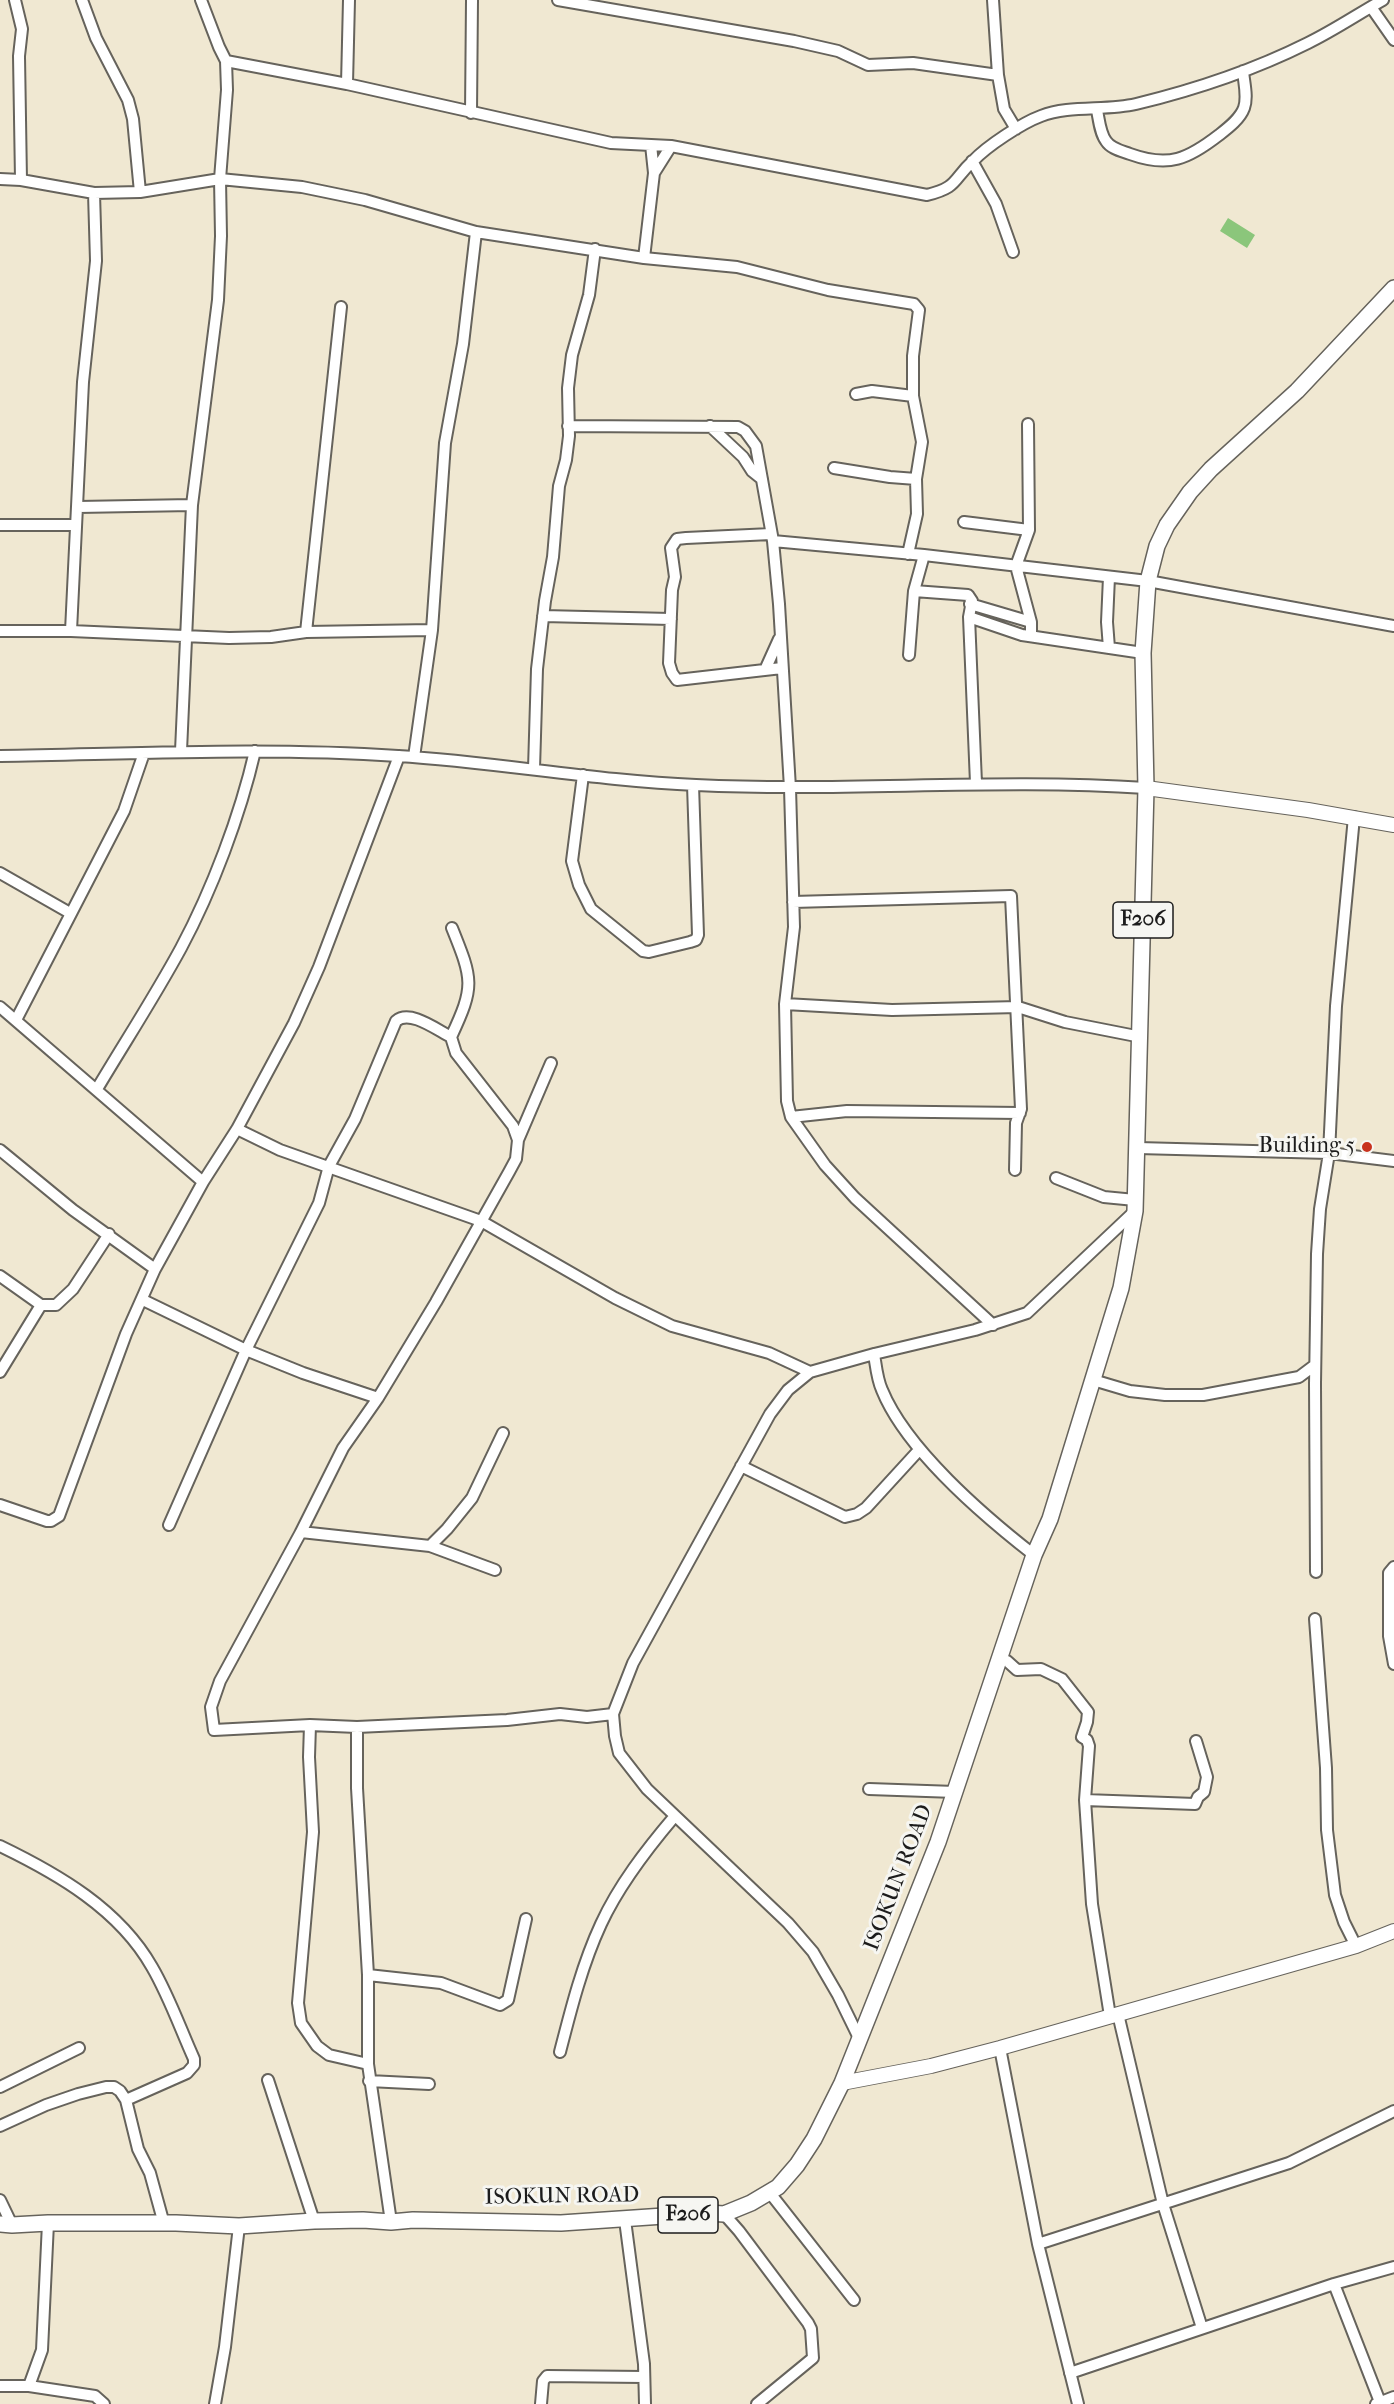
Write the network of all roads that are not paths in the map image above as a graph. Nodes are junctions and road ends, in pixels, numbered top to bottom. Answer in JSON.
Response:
{"nodes":[{"id":1,"x":15,"y":0,"type":"edge"},
{"id":2,"x":82,"y":0,"type":"edge"},
{"id":3,"x":201,"y":0,"type":"edge"},
{"id":4,"x":349,"y":0,"type":"edge"},
{"id":5,"x":472,"y":0,"type":"edge"},
{"id":6,"x":558,"y":0,"type":"edge"},
{"id":7,"x":993,"y":0,"type":"edge"},
{"id":8,"x":1383,"y":0,"type":"edge"},
{"id":9,"x":1371,"y":7,"type":"junction"},
{"id":10,"x":1394,"y":40,"type":"edge"},
{"id":11,"x":226,"y":61,"type":"junction"},
{"id":12,"x":1243,"y":71,"type":"junction"},
{"id":13,"x":998,"y":75,"type":"junction"},
{"id":14,"x":347,"y":84,"type":"junction"},
{"id":15,"x":1097,"y":110,"type":"junction"},
{"id":16,"x":471,"y":113,"type":"junction"},
{"id":17,"x":1016,"y":129,"type":"junction"},
{"id":18,"x":651,"y":145,"type":"junction"},
{"id":19,"x":671,"y":146,"type":"junction"},
{"id":20,"x":972,"y":161,"type":"junction"},
{"id":21,"x":654,"y":173,"type":"junction"},
{"id":22,"x":0,"y":179,"type":"edge"},
{"id":23,"x":220,"y":179,"type":"junction"},
{"id":24,"x":21,"y":180,"type":"junction"},
{"id":25,"x":140,"y":192,"type":"junction"},
{"id":26,"x":94,"y":193,"type":"junction"},
{"id":27,"x":477,"y":232,"type":"junction"},
{"id":28,"x":595,"y":249,"type":"junction"},
{"id":29,"x":1013,"y":252,"type":"dead end"},
{"id":30,"x":644,"y":258,"type":"junction"},
{"id":31,"x":1394,"y":288,"type":"edge"},
{"id":32,"x":341,"y":307,"type":"dead end"},
{"id":33,"x":856,"y":394,"type":"dead end"},
{"id":34,"x":913,"y":396,"type":"junction"},
{"id":35,"x":1028,"y":424,"type":"dead end"},
{"id":36,"x":568,"y":426,"type":"junction"},
{"id":37,"x":710,"y":426,"type":"junction"},
{"id":38,"x":743,"y":457,"type":"junction"},
{"id":39,"x":759,"y":462,"type":"junction"},
{"id":40,"x":834,"y":468,"type":"dead end"},
{"id":41,"x":762,"y":479,"type":"junction"},
{"id":42,"x":916,"y":479,"type":"junction"},
{"id":43,"x":192,"y":505,"type":"junction"},
{"id":44,"x":78,"y":507,"type":"junction"},
{"id":45,"x":964,"y":522,"type":"dead end"},
{"id":46,"x":0,"y":525,"type":"edge"},
{"id":47,"x":76,"y":525,"type":"junction"},
{"id":48,"x":1029,"y":530,"type":"junction"},
{"id":49,"x":772,"y":538,"type":"junction"},
{"id":50,"x":908,"y":554,"type":"junction"},
{"id":51,"x":924,"y":555,"type":"junction"},
{"id":52,"x":1016,"y":566,"type":"junction"},
{"id":53,"x":1109,"y":577,"type":"junction"},
{"id":54,"x":1148,"y":581,"type":"junction"},
{"id":55,"x":914,"y":591,"type":"junction"},
{"id":56,"x":970,"y":604,"type":"junction"},
{"id":57,"x":543,"y":616,"type":"junction"},
{"id":58,"x":969,"y":617,"type":"junction"},
{"id":59,"x":671,"y":619,"type":"junction"},
{"id":60,"x":1031,"y":622,"type":"junction"},
{"id":61,"x":1394,"y":626,"type":"edge"},
{"id":62,"x":432,"y":630,"type":"junction"},
{"id":63,"x":0,"y":631,"type":"edge"},
{"id":64,"x":71,"y":631,"type":"junction"},
{"id":65,"x":306,"y":632,"type":"junction"},
{"id":66,"x":188,"y":635,"type":"junction"},
{"id":67,"x":781,"y":636,"type":"junction"},
{"id":68,"x":1031,"y":636,"type":"junction"},
{"id":69,"x":1109,"y":648,"type":"junction"},
{"id":70,"x":1143,"y":652,"type":"junction"},
{"id":71,"x":909,"y":655,"type":"dead end"},
{"id":72,"x":782,"y":668,"type":"junction"},
{"id":73,"x":765,"y":670,"type":"junction"},
{"id":74,"x":181,"y":751,"type":"junction"},
{"id":75,"x":255,"y":752,"type":"junction"},
{"id":76,"x":144,"y":753,"type":"junction"},
{"id":77,"x":0,"y":756,"type":"edge"},
{"id":78,"x":399,"y":756,"type":"junction"},
{"id":79,"x":414,"y":758,"type":"junction"},
{"id":80,"x":534,"y":769,"type":"junction"},
{"id":81,"x":583,"y":776,"type":"junction"},
{"id":82,"x":976,"y":783,"type":"junction"},
{"id":83,"x":693,"y":785,"type":"junction"},
{"id":84,"x":790,"y":788,"type":"junction"},
{"id":85,"x":1146,"y":788,"type":"junction"},
{"id":86,"x":1354,"y":818,"type":"junction"},
{"id":87,"x":1394,"y":825,"type":"edge"},
{"id":88,"x":0,"y":873,"type":"edge"},
{"id":89,"x":793,"y":902,"type":"junction"},
{"id":90,"x":70,"y":912,"type":"junction"},
{"id":91,"x":452,"y":928,"type":"dead end"},
{"id":92,"x":785,"y":1004,"type":"junction"},
{"id":93,"x":0,"y":1007,"type":"edge"},
{"id":94,"x":1018,"y":1007,"type":"junction"},
{"id":95,"x":16,"y":1020,"type":"junction"},
{"id":96,"x":451,"y":1037,"type":"junction"},
{"id":97,"x":1141,"y":1037,"type":"junction"},
{"id":98,"x":551,"y":1063,"type":"dead end"},
{"id":99,"x":97,"y":1089,"type":"junction"},
{"id":100,"x":1020,"y":1113,"type":"junction"},
{"id":101,"x":791,"y":1117,"type":"junction"},
{"id":102,"x":237,"y":1129,"type":"junction"},
{"id":103,"x":518,"y":1140,"type":"junction"},
{"id":104,"x":1138,"y":1148,"type":"junction"},
{"id":105,"x":0,"y":1150,"type":"edge"},
{"id":106,"x":1329,"y":1153,"type":"junction"},
{"id":107,"x":1394,"y":1161,"type":"edge"},
{"id":108,"x":330,"y":1166,"type":"junction"},
{"id":109,"x":1015,"y":1170,"type":"dead end"},
{"id":110,"x":1056,"y":1178,"type":"dead end"},
{"id":111,"x":203,"y":1182,"type":"junction"},
{"id":112,"x":1135,"y":1206,"type":"junction"},
{"id":113,"x":481,"y":1221,"type":"junction"},
{"id":114,"x":109,"y":1234,"type":"junction"},
{"id":115,"x":155,"y":1269,"type":"junction"},
{"id":116,"x":0,"y":1276,"type":"edge"},
{"id":117,"x":143,"y":1300,"type":"junction"},
{"id":118,"x":41,"y":1305,"type":"junction"},
{"id":119,"x":993,"y":1325,"type":"junction"},
{"id":120,"x":246,"y":1350,"type":"junction"},
{"id":121,"x":874,"y":1354,"type":"junction"},
{"id":122,"x":1315,"y":1365,"type":"junction"},
{"id":123,"x":0,"y":1372,"type":"edge"},
{"id":124,"x":810,"y":1372,"type":"junction"},
{"id":125,"x":1299,"y":1377,"type":"junction"},
{"id":126,"x":1093,"y":1380,"type":"junction"},
{"id":127,"x":1315,"y":1384,"type":"junction"},
{"id":128,"x":378,"y":1398,"type":"junction"},
{"id":129,"x":503,"y":1433,"type":"dead end"},
{"id":130,"x":920,"y":1449,"type":"junction"},
{"id":131,"x":741,"y":1466,"type":"junction"},
{"id":132,"x":0,"y":1505,"type":"edge"},
{"id":133,"x":169,"y":1525,"type":"dead end"},
{"id":134,"x":301,"y":1532,"type":"junction"},
{"id":135,"x":430,"y":1546,"type":"junction"},
{"id":136,"x":1034,"y":1555,"type":"junction"},
{"id":137,"x":495,"y":1570,"type":"dead end"},
{"id":138,"x":1392,"y":1570,"type":"edge"},
{"id":139,"x":1316,"y":1572,"type":"dead end"},
{"id":140,"x":1315,"y":1619,"type":"dead end"},
{"id":141,"x":1000,"y":1660,"type":"junction"},
{"id":142,"x":1394,"y":1664,"type":"edge"},
{"id":143,"x":613,"y":1714,"type":"junction"},
{"id":144,"x":310,"y":1725,"type":"junction"},
{"id":145,"x":357,"y":1727,"type":"junction"},
{"id":146,"x":1196,"y":1741,"type":"dead end"},
{"id":147,"x":869,"y":1789,"type":"dead end"},
{"id":148,"x":955,"y":1792,"type":"junction"},
{"id":149,"x":1085,"y":1800,"type":"junction"},
{"id":150,"x":674,"y":1817,"type":"junction"},
{"id":151,"x":0,"y":1846,"type":"edge"},
{"id":152,"x":526,"y":1919,"type":"dead end"},
{"id":153,"x":1394,"y":1931,"type":"edge"},
{"id":154,"x":1356,"y":1946,"type":"junction"},
{"id":155,"x":368,"y":1976,"type":"junction"},
{"id":156,"x":1114,"y":2015,"type":"junction"},
{"id":157,"x":860,"y":2040,"type":"junction"},
{"id":158,"x":79,"y":2048,"type":"dead end"},
{"id":159,"x":1000,"y":2048,"type":"junction"},
{"id":160,"x":560,"y":2052,"type":"dead end"},
{"id":161,"x":368,"y":2064,"type":"junction"},
{"id":162,"x":268,"y":2080,"type":"dead end"},
{"id":163,"x":369,"y":2081,"type":"junction"},
{"id":164,"x":842,"y":2083,"type":"junction"},
{"id":165,"x":429,"y":2084,"type":"dead end"},
{"id":166,"x":0,"y":2087,"type":"edge"},
{"id":167,"x":126,"y":2100,"type":"junction"},
{"id":168,"x":1394,"y":2111,"type":"edge"},
{"id":169,"x":0,"y":2126,"type":"edge"},
{"id":170,"x":770,"y":2193,"type":"junction"},
{"id":171,"x":0,"y":2200,"type":"edge"},
{"id":172,"x":1163,"y":2204,"type":"junction"},
{"id":173,"x":724,"y":2214,"type":"junction"},
{"id":174,"x":625,"y":2220,"type":"junction"},
{"id":175,"x":314,"y":2221,"type":"junction"},
{"id":176,"x":391,"y":2222,"type":"junction"},
{"id":177,"x":48,"y":2223,"type":"junction"},
{"id":178,"x":6,"y":2224,"type":"edge"},
{"id":179,"x":164,"y":2224,"type":"junction"},
{"id":180,"x":239,"y":2226,"type":"junction"},
{"id":181,"x":1038,"y":2244,"type":"junction"},
{"id":182,"x":1394,"y":2267,"type":"edge"},
{"id":183,"x":1334,"y":2284,"type":"junction"},
{"id":184,"x":854,"y":2300,"type":"dead end"},
{"id":185,"x":1202,"y":2328,"type":"junction"},
{"id":186,"x":1070,"y":2373,"type":"junction"},
{"id":187,"x":644,"y":2377,"type":"junction"},
{"id":188,"x":0,"y":2386,"type":"edge"},
{"id":189,"x":29,"y":2386,"type":"junction"},
{"id":190,"x":1394,"y":2397,"type":"edge"},
{"id":191,"x":1378,"y":2403,"type":"edge"},
{"id":192,"x":104,"y":2404,"type":"edge"},
{"id":193,"x":215,"y":2404,"type":"edge"},
{"id":194,"x":541,"y":2404,"type":"edge"},
{"id":195,"x":645,"y":2404,"type":"edge"},
{"id":196,"x":757,"y":2404,"type":"edge"},
{"id":197,"x":1078,"y":2404,"type":"edge"}],
"edges":[{"from":1,"to":24,"type":"street"},
{"from":2,"to":25,"type":"street"},
{"from":3,"to":11,"type":"street"},
{"from":4,"to":14,"type":"street"},
{"from":5,"to":16,"type":"street"},
{"from":6,"to":13,"type":"street"},
{"from":7,"to":13,"type":"street"},
{"from":8,"to":9,"type":"street"},
{"from":9,"to":10,"type":"street"},
{"from":9,"to":12,"type":"street"},
{"from":11,"to":14,"type":"street"},
{"from":11,"to":23,"type":"street"},
{"from":12,"to":15,"type":"street"},
{"from":12,"to":15,"type":"street"},
{"from":13,"to":17,"type":"street"},
{"from":14,"to":16,"type":"street"},
{"from":15,"to":17,"type":"street"},
{"from":16,"to":18,"type":"street"},
{"from":17,"to":20,"type":"street"},
{"from":18,"to":19,"type":"street"},
{"from":18,"to":21,"type":"street"},
{"from":19,"to":20,"type":"street"},
{"from":19,"to":21,"type":"street"},
{"from":20,"to":29,"type":"street"},
{"from":21,"to":30,"type":"street"},
{"from":22,"to":24,"type":"street"},
{"from":23,"to":25,"type":"street"},
{"from":23,"to":27,"type":"street"},
{"from":23,"to":43,"type":"street"},
{"from":24,"to":26,"type":"street"},
{"from":25,"to":26,"type":"street"},
{"from":26,"to":44,"type":"street"},
{"from":27,"to":28,"type":"street"},
{"from":27,"to":62,"type":"street"},
{"from":28,"to":30,"type":"street"},
{"from":28,"to":36,"type":"street"},
{"from":30,"to":34,"type":"street"},
{"from":31,"to":54,"type":"main road","number":"F206"},
{"from":32,"to":65,"type":"street"},
{"from":33,"to":34,"type":"street"},
{"from":34,"to":42,"type":"street"},
{"from":35,"to":48,"type":"street"},
{"from":36,"to":37,"type":"street"},
{"from":36,"to":57,"type":"street"},
{"from":37,"to":38,"type":"street"},
{"from":37,"to":39,"type":"street"},
{"from":38,"to":39,"type":"street"},
{"from":38,"to":41,"type":"street"},
{"from":39,"to":41,"type":"street"},
{"from":40,"to":42,"type":"street"},
{"from":41,"to":49,"type":"street"},
{"from":42,"to":50,"type":"street"},
{"from":43,"to":44,"type":"street"},
{"from":43,"to":66,"type":"street"},
{"from":44,"to":47,"type":"street"},
{"from":45,"to":48,"type":"street"},
{"from":46,"to":47,"type":"street"},
{"from":47,"to":64,"type":"street"},
{"from":48,"to":52,"type":"street"},
{"from":49,"to":50,"type":"street"},
{"from":49,"to":59,"type":"street"},
{"from":49,"to":67,"type":"street"},
{"from":50,"to":51,"type":"street"},
{"from":51,"to":52,"type":"street"},
{"from":51,"to":55,"type":"street"},
{"from":52,"to":53,"type":"street"},
{"from":52,"to":60,"type":"street"},
{"from":53,"to":54,"type":"street"},
{"from":53,"to":69,"type":"street"},
{"from":54,"to":61,"type":"street"},
{"from":54,"to":70,"type":"main road","number":"F206"},
{"from":55,"to":56,"type":"street"},
{"from":55,"to":71,"type":"street"},
{"from":56,"to":58,"type":"street"},
{"from":56,"to":60,"type":"street"},
{"from":57,"to":59,"type":"street"},
{"from":57,"to":80,"type":"street"},
{"from":58,"to":68,"type":"street"},
{"from":58,"to":82,"type":"street"},
{"from":59,"to":73,"type":"street"},
{"from":60,"to":68,"type":"street"},
{"from":62,"to":65,"type":"street"},
{"from":62,"to":79,"type":"street"},
{"from":63,"to":64,"type":"street"},
{"from":64,"to":66,"type":"street"},
{"from":65,"to":66,"type":"street"},
{"from":66,"to":74,"type":"street"},
{"from":67,"to":72,"type":"street"},
{"from":67,"to":73,"type":"street"},
{"from":68,"to":69,"type":"street"},
{"from":69,"to":70,"type":"street"},
{"from":70,"to":85,"type":"main road","number":"F206"},
{"from":72,"to":73,"type":"street"},
{"from":72,"to":84,"type":"street"},
{"from":74,"to":75,"type":"street"},
{"from":74,"to":76,"type":"street"},
{"from":75,"to":78,"type":"street"},
{"from":75,"to":99,"type":"street"},
{"from":76,"to":77,"type":"street"},
{"from":76,"to":90,"type":"street"},
{"from":78,"to":79,"type":"street"},
{"from":78,"to":102,"type":"street"},
{"from":79,"to":80,"type":"street"},
{"from":80,"to":81,"type":"street"},
{"from":81,"to":83,"type":"street"},
{"from":81,"to":83,"type":"street"},
{"from":82,"to":84,"type":"street"},
{"from":82,"to":85,"type":"street"},
{"from":83,"to":84,"type":"street"},
{"from":84,"to":89,"type":"street"},
{"from":85,"to":86,"type":"street"},
{"from":85,"to":97,"type":"main road","number":"F206"},
{"from":86,"to":87,"type":"street"},
{"from":86,"to":106,"type":"street"},
{"from":88,"to":90,"type":"street"},
{"from":89,"to":92,"type":"street"},
{"from":89,"to":94,"type":"street"},
{"from":90,"to":95,"type":"street"},
{"from":91,"to":96,"type":"street"},
{"from":92,"to":94,"type":"street"},
{"from":92,"to":101,"type":"street"},
{"from":93,"to":95,"type":"street"},
{"from":94,"to":97,"type":"street"},
{"from":94,"to":100,"type":"street"},
{"from":95,"to":99,"type":"street"},
{"from":96,"to":103,"type":"street"},
{"from":96,"to":108,"type":"street"},
{"from":97,"to":104,"type":"main road","number":"F206"},
{"from":98,"to":103,"type":"street"},
{"from":99,"to":111,"type":"street"},
{"from":100,"to":101,"type":"street"},
{"from":100,"to":109,"type":"street"},
{"from":101,"to":119,"type":"street"},
{"from":102,"to":108,"type":"street"},
{"from":102,"to":111,"type":"street"},
{"from":103,"to":113,"type":"street"},
{"from":104,"to":106,"type":"street"},
{"from":104,"to":112,"type":"main road","number":"F206"},
{"from":105,"to":114,"type":"street"},
{"from":106,"to":107,"type":"street"},
{"from":106,"to":122,"type":"street"},
{"from":108,"to":113,"type":"street"},
{"from":108,"to":120,"type":"street"},
{"from":110,"to":112,"type":"street"},
{"from":111,"to":115,"type":"street"},
{"from":112,"to":119,"type":"street"},
{"from":112,"to":126,"type":"main road","number":"F206"},
{"from":113,"to":124,"type":"street"},
{"from":113,"to":128,"type":"street"},
{"from":114,"to":115,"type":"street"},
{"from":114,"to":118,"type":"street"},
{"from":115,"to":117,"type":"street"},
{"from":116,"to":118,"type":"street"},
{"from":117,"to":120,"type":"street"},
{"from":117,"to":132,"type":"street"},
{"from":118,"to":123,"type":"street"},
{"from":119,"to":121,"type":"street"},
{"from":120,"to":128,"type":"street"},
{"from":120,"to":133,"type":"street"},
{"from":121,"to":124,"type":"street"},
{"from":121,"to":130,"type":"street"},
{"from":122,"to":125,"type":"street"},
{"from":122,"to":127,"type":"street"},
{"from":124,"to":131,"type":"street"},
{"from":125,"to":126,"type":"street"},
{"from":125,"to":127,"type":"street"},
{"from":126,"to":136,"type":"main road","number":"F206"},
{"from":127,"to":139,"type":"street"},
{"from":128,"to":134,"type":"street"},
{"from":129,"to":135,"type":"street"},
{"from":130,"to":131,"type":"street"},
{"from":130,"to":136,"type":"street"},
{"from":131,"to":143,"type":"street"},
{"from":134,"to":135,"type":"street"},
{"from":134,"to":144,"type":"street"},
{"from":135,"to":137,"type":"street"},
{"from":136,"to":141,"type":"main road","name":"ISOKUN ROAD","number":"F206"},
{"from":138,"to":142,"type":"street"},
{"from":140,"to":154,"type":"street"},
{"from":141,"to":148,"type":"main road","name":"ISOKUN ROAD","number":"F206"},
{"from":141,"to":149,"type":"street"},
{"from":143,"to":145,"type":"street"},
{"from":143,"to":150,"type":"street"},
{"from":144,"to":145,"type":"street"},
{"from":144,"to":161,"type":"street"},
{"from":145,"to":155,"type":"street"},
{"from":146,"to":149,"type":"street"},
{"from":147,"to":148,"type":"street"},
{"from":148,"to":157,"type":"main road","name":"ISOKUN ROAD","number":"F206"},
{"from":149,"to":156,"type":"street"},
{"from":150,"to":157,"type":"street"},
{"from":150,"to":160,"type":"street"},
{"from":151,"to":167,"type":"street"},
{"from":152,"to":155,"type":"street"},
{"from":153,"to":154,"type":"street"},
{"from":154,"to":156,"type":"street"},
{"from":155,"to":161,"type":"street"},
{"from":156,"to":159,"type":"street"},
{"from":156,"to":172,"type":"street"},
{"from":157,"to":164,"type":"main road","name":"ISOKUN ROAD","number":"F206"},
{"from":158,"to":166,"type":"street"},
{"from":159,"to":164,"type":"street"},
{"from":159,"to":181,"type":"street"},
{"from":161,"to":163,"type":"street"},
{"from":162,"to":175,"type":"street"},
{"from":163,"to":165,"type":"street"},
{"from":163,"to":176,"type":"street"},
{"from":164,"to":170,"type":"main road","name":"ISOKUN ROAD","number":"F206"},
{"from":167,"to":169,"type":"street"},
{"from":167,"to":179,"type":"street"},
{"from":168,"to":172,"type":"street"},
{"from":170,"to":173,"type":"main road","name":"ISOKUN ROAD","number":"F206"},
{"from":170,"to":184,"type":"street"},
{"from":171,"to":178,"type":"street"},
{"from":172,"to":181,"type":"street"},
{"from":172,"to":185,"type":"street"},
{"from":173,"to":174,"type":"main road","name":"ISOKUN ROAD","number":"F206"},
{"from":173,"to":196,"type":"street"},
{"from":174,"to":176,"type":"main road","name":"ISOKUN ROAD","number":"F206"},
{"from":174,"to":187,"type":"street"},
{"from":175,"to":176,"type":"main road","name":"ISOKUN ROAD","number":"F206"},
{"from":175,"to":180,"type":"main road","name":"ISOKUN ROAD","number":"F206"},
{"from":177,"to":178,"type":"main road","name":"ISOKUN ROAD","number":"F206"},
{"from":177,"to":179,"type":"main road","name":"ISOKUN ROAD","number":"F206"},
{"from":177,"to":189,"type":"street"},
{"from":179,"to":180,"type":"main road","name":"ISOKUN ROAD","number":"F206"},
{"from":180,"to":193,"type":"street"},
{"from":181,"to":186,"type":"street"},
{"from":182,"to":183,"type":"street"},
{"from":183,"to":185,"type":"street"},
{"from":183,"to":191,"type":"street"},
{"from":185,"to":186,"type":"street"},
{"from":186,"to":197,"type":"street"},
{"from":187,"to":194,"type":"street"},
{"from":187,"to":195,"type":"street"},
{"from":188,"to":189,"type":"street"},
{"from":189,"to":192,"type":"street"},
{"from":190,"to":191,"type":"street"}]}
